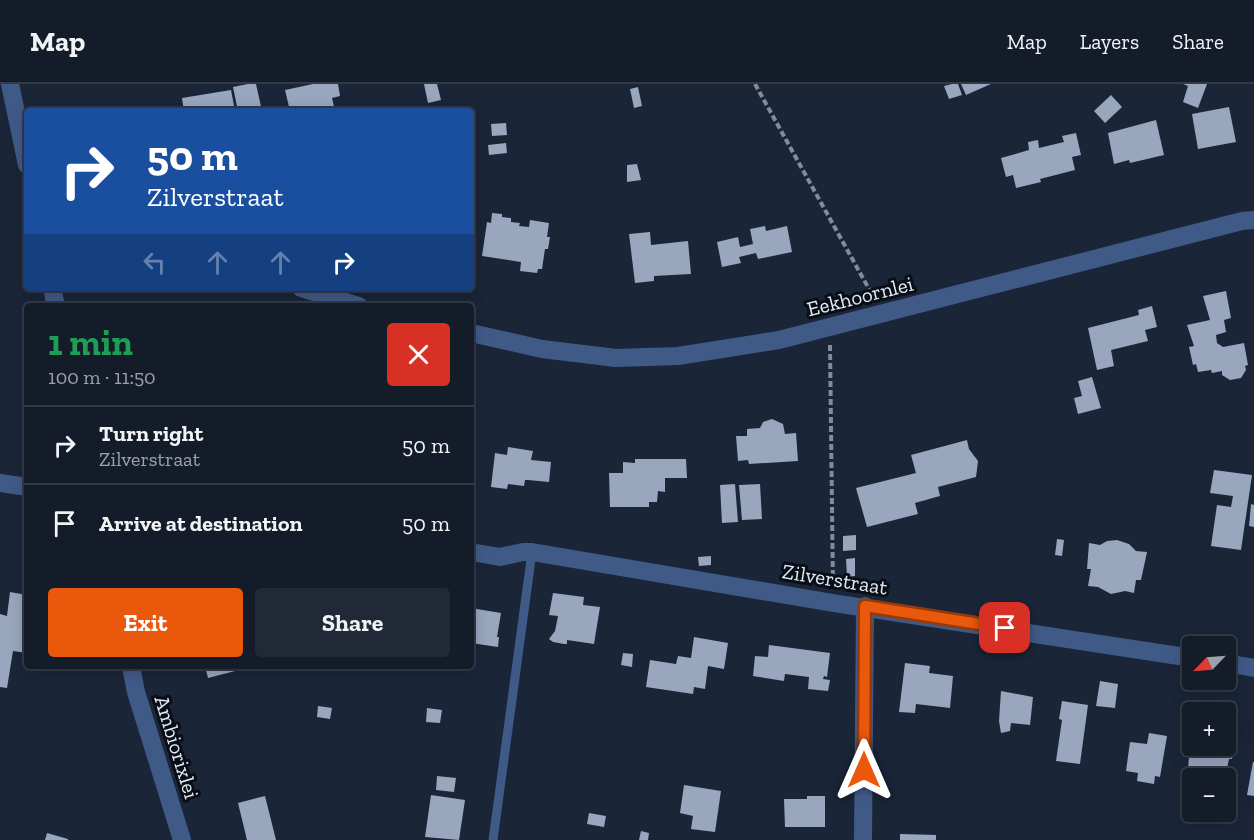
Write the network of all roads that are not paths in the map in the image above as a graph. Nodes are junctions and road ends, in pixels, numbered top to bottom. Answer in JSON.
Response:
{"nodes":[{"id":1,"x":10,"y":84,"type":"edge"},
{"id":2,"x":24,"y":151,"type":"edge"},
{"id":3,"x":1254,"y":220,"type":"edge"},
{"id":4,"x":311,"y":291,"type":"edge"},
{"id":5,"x":349,"y":303,"type":"edge"},
{"id":6,"x":474,"y":334,"type":"edge"},
{"id":7,"x":0,"y":483,"type":"edge"},
{"id":8,"x":24,"y":487,"type":"edge"},
{"id":9,"x":532,"y":552,"type":"junction"},
{"id":10,"x":474,"y":553,"type":"edge"},
{"id":11,"x":865,"y":606,"type":"junction"},
{"id":12,"x":1182,"y":656,"type":"edge"},
{"id":13,"x":1236,"y":665,"type":"edge"},
{"id":14,"x":1254,"y":668,"type":"edge"},
{"id":15,"x":132,"y":669,"type":"edge"},
{"id":16,"x":182,"y":840,"type":"edge"},
{"id":17,"x":493,"y":840,"type":"edge"},
{"id":18,"x":863,"y":840,"type":"edge"}],
"edges":[{"from":1,"to":2,"type":"street"},
{"from":3,"to":6,"type":"street","name":"Eekhoornlei"},
{"from":4,"to":5,"type":"street"},
{"from":7,"to":8,"type":"street"},
{"from":9,"to":10,"type":"street","name":"Zilverstraat"},
{"from":9,"to":11,"type":"street","name":"Zilverstraat"},
{"from":9,"to":17,"type":"lane"},
{"from":11,"to":12,"type":"street","name":"Zilverstraat"},
{"from":11,"to":18,"type":"street"},
{"from":13,"to":14,"type":"street"},
{"from":15,"to":16,"type":"street","name":"Ambiorixlei"}]}
